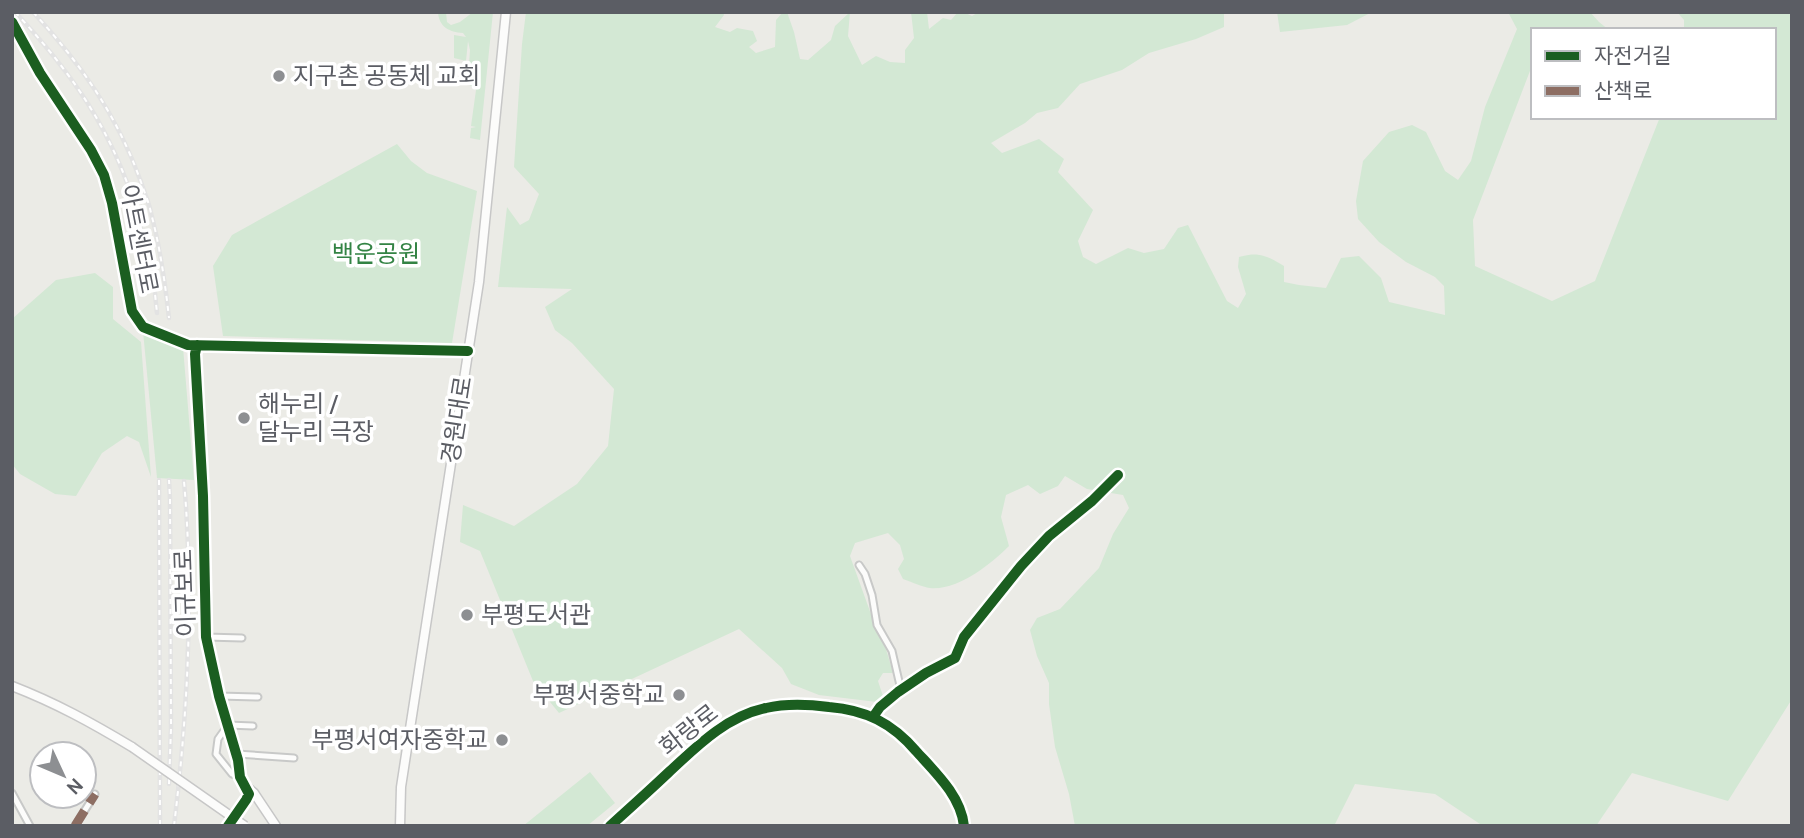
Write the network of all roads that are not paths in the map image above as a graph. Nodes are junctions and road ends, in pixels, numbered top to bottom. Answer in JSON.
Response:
{"nodes":[{"id":1,"x":506,"y":12,"type":"edge"},
{"id":2,"x":12,"y":22,"type":"edge"},
{"id":3,"x":197,"y":345,"type":"junction"},
{"id":4,"x":468,"y":351,"type":"junction"},
{"id":5,"x":1118,"y":475,"type":"dead end"},
{"id":6,"x":859,"y":565,"type":"dead end"},
{"id":7,"x":206,"y":637,"type":"junction"},
{"id":8,"x":242,"y":638,"type":"dead end"},
{"id":9,"x":12,"y":686,"type":"edge"},
{"id":10,"x":901,"y":690,"type":"junction"},
{"id":11,"x":219,"y":696,"type":"junction"},
{"id":12,"x":258,"y":697,"type":"dead end"},
{"id":13,"x":873,"y":717,"type":"junction"},
{"id":14,"x":228,"y":725,"type":"junction"},
{"id":15,"x":253,"y":726,"type":"dead end"},
{"id":16,"x":237,"y":754,"type":"junction"},
{"id":17,"x":294,"y":758,"type":"dead end"},
{"id":18,"x":240,"y":777,"type":"junction"},
{"id":19,"x":246,"y":786,"type":"junction"},
{"id":20,"x":12,"y":793,"type":"edge"},
{"id":21,"x":85,"y":810,"type":"edge"},
{"id":22,"x":30,"y":826,"type":"edge"},
{"id":23,"x":75,"y":826,"type":"edge"},
{"id":24,"x":228,"y":826,"type":"edge"},
{"id":25,"x":245,"y":826,"type":"edge"},
{"id":26,"x":276,"y":826,"type":"edge"},
{"id":27,"x":400,"y":826,"type":"edge"},
{"id":28,"x":610,"y":826,"type":"edge"},
{"id":29,"x":964,"y":826,"type":"edge"}],
"edges":[{"from":1,"to":4,"type":"main road","name":"경원대로"},
{"from":2,"to":3,"type":"main road","name":"아트센터로","bridge":true},
{"from":3,"to":4,"type":"main road","name":"아트센터로"},
{"from":3,"to":7,"type":"street","name":"이규보로"},
{"from":4,"to":27,"type":"main road","name":"경원대로"},
{"from":5,"to":10,"type":"street"},
{"from":6,"to":10,"type":"street"},
{"from":7,"to":8,"type":"street"},
{"from":7,"to":11,"type":"street","name":"이규보로"},
{"from":9,"to":25,"type":"main road","bridge":true},
{"from":10,"to":13,"type":"street"},
{"from":11,"to":12,"type":"street"},
{"from":11,"to":14,"type":"street","name":"이규보로"},
{"from":13,"to":28,"type":"street","name":"화랑로"},
{"from":13,"to":29,"type":"street","name":"화랑로"},
{"from":14,"to":15,"type":"street"},
{"from":14,"to":16,"type":"street","name":"이규보로"},
{"from":14,"to":18,"type":"street"},
{"from":16,"to":17,"type":"street"},
{"from":16,"to":18,"type":"street","name":"이규보로"},
{"from":18,"to":19,"type":"street","name":"이규보로"},
{"from":19,"to":24,"type":"street"},
{"from":19,"to":26,"type":"main road"},
{"from":20,"to":22,"type":"street"},
{"from":21,"to":23,"type":"street"}]}
